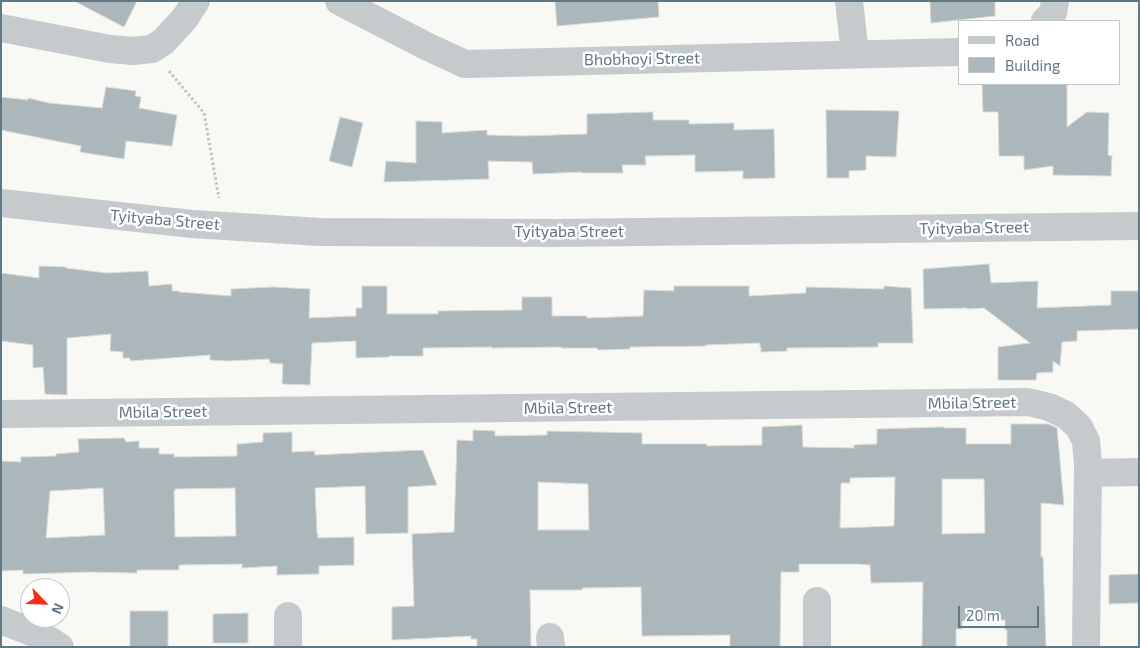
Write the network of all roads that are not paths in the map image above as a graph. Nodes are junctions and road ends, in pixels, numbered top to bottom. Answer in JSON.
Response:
{"nodes":[{"id":1,"x":196,"y":1,"type":"edge"},
{"id":2,"x":339,"y":1,"type":"edge"},
{"id":3,"x":849,"y":1,"type":"edge"},
{"id":4,"x":1055,"y":1,"type":"edge"},
{"id":5,"x":376,"y":10,"type":"edge"},
{"id":6,"x":1046,"y":20,"type":"edge"},
{"id":7,"x":1,"y":28,"type":"edge"},
{"id":8,"x":958,"y":52,"type":"edge"},
{"id":9,"x":855,"y":54,"type":"junction"},
{"id":10,"x":1,"y":203,"type":"edge"},
{"id":11,"x":1139,"y":226,"type":"edge"},
{"id":12,"x":1,"y":414,"type":"edge"},
{"id":13,"x":1139,"y":472,"type":"edge"},
{"id":14,"x":1088,"y":473,"type":"junction"},
{"id":15,"x":817,"y":601,"type":"dead end"},
{"id":16,"x":288,"y":616,"type":"dead end"},
{"id":17,"x":1,"y":620,"type":"edge"},
{"id":18,"x":60,"y":647,"type":"edge"},
{"id":19,"x":288,"y":647,"type":"edge"},
{"id":20,"x":817,"y":647,"type":"edge"},
{"id":21,"x":1086,"y":647,"type":"edge"}],
"edges":[{"from":1,"to":7,"type":"street"},
{"from":2,"to":5,"type":"street","name":"Bhobhoyi Street"},
{"from":3,"to":9,"type":"street"},
{"from":4,"to":6,"type":"street"},
{"from":5,"to":9,"type":"street","name":"Bhobhoyi Street"},
{"from":8,"to":9,"type":"street","name":"Bhobhoyi Street"},
{"from":10,"to":11,"type":"street","name":"Tyityaba Street"},
{"from":12,"to":14,"type":"street","name":"Mbila Street"},
{"from":13,"to":14,"type":"street"},
{"from":14,"to":21,"type":"street","name":"Mbila Street"},
{"from":15,"to":20,"type":"street"},
{"from":16,"to":19,"type":"street"},
{"from":17,"to":18,"type":"street"}]}
